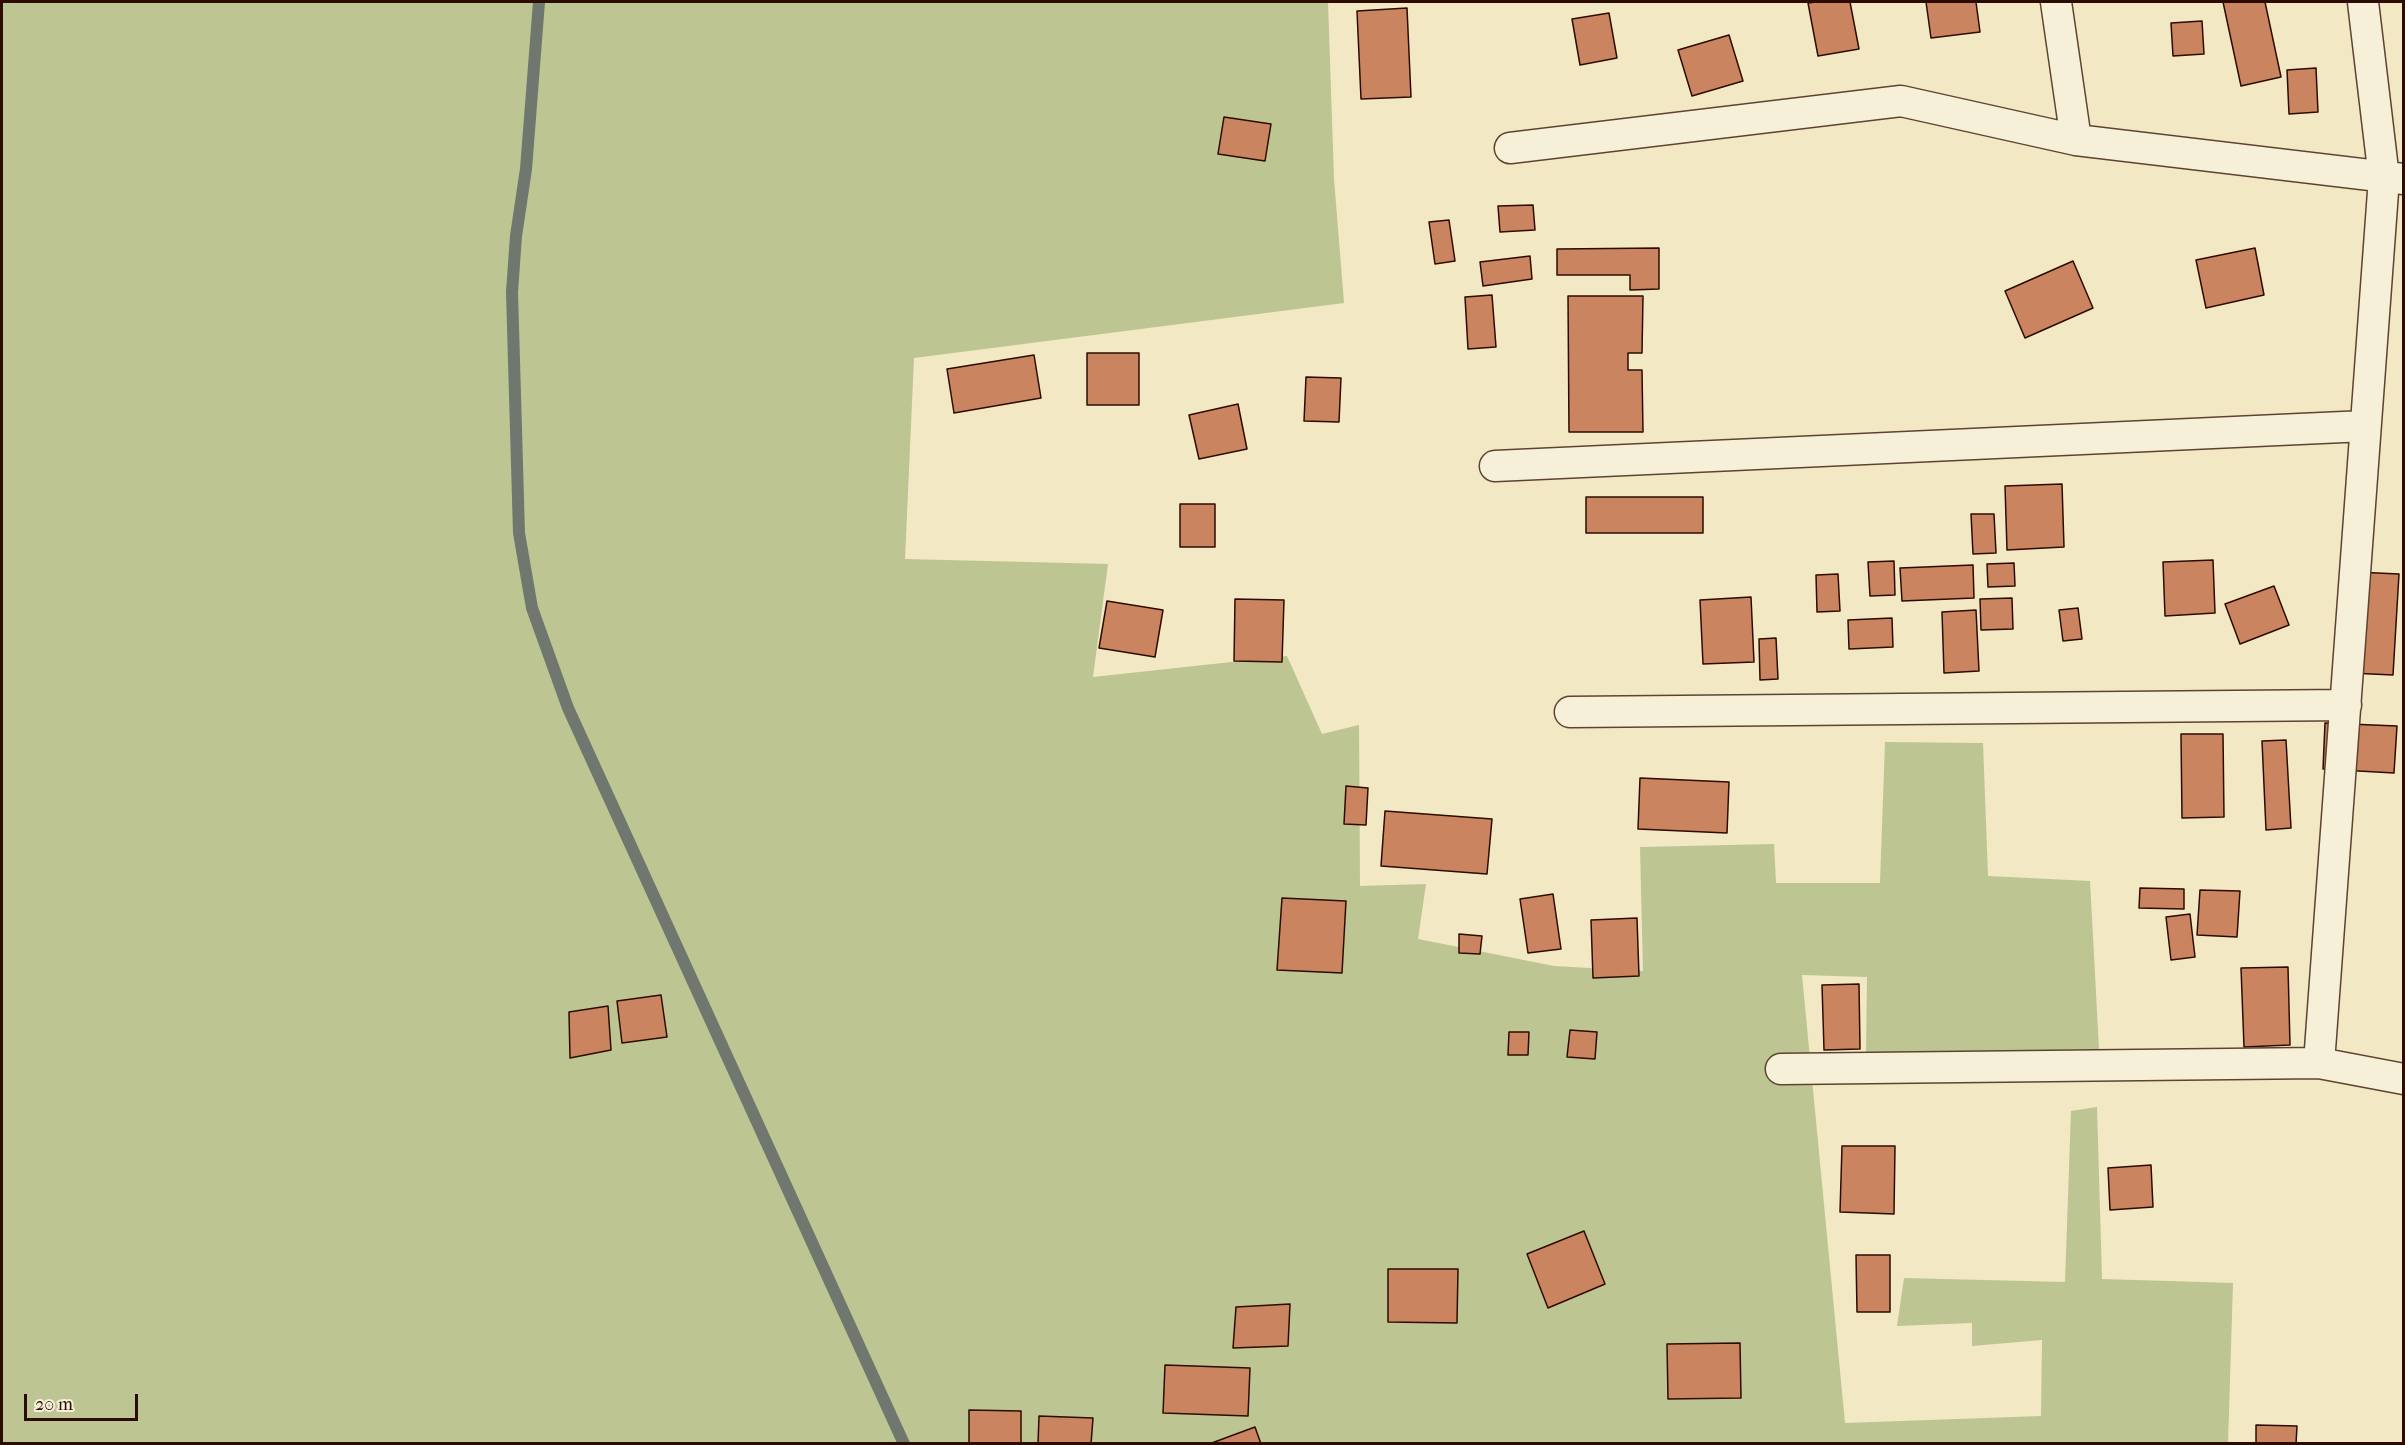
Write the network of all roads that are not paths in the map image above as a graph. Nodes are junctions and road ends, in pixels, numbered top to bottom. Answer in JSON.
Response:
{"nodes":[{"id":1,"x":2056,"y":2,"type":"edge"},
{"id":2,"x":2363,"y":2,"type":"edge"},
{"id":3,"x":2076,"y":140,"type":"junction"},
{"id":4,"x":1510,"y":148,"type":"dead end"},
{"id":5,"x":2394,"y":178,"type":"edge"},
{"id":6,"x":2365,"y":426,"type":"junction"},
{"id":7,"x":1495,"y":466,"type":"dead end"},
{"id":8,"x":2346,"y":705,"type":"junction"},
{"id":9,"x":1570,"y":712,"type":"dead end"},
{"id":10,"x":2319,"y":1063,"type":"junction"},
{"id":11,"x":1781,"y":1069,"type":"dead end"},
{"id":12,"x":2403,"y":1079,"type":"edge"}],
"edges":[{"from":1,"to":3,"type":"street"},
{"from":2,"to":5,"type":"street"},
{"from":3,"to":4,"type":"street"},
{"from":3,"to":5,"type":"street"},
{"from":5,"to":6,"type":"street"},
{"from":6,"to":7,"type":"street"},
{"from":6,"to":8,"type":"street"},
{"from":8,"to":9,"type":"street"},
{"from":8,"to":10,"type":"street"},
{"from":10,"to":11,"type":"street"},
{"from":10,"to":12,"type":"street"}]}
